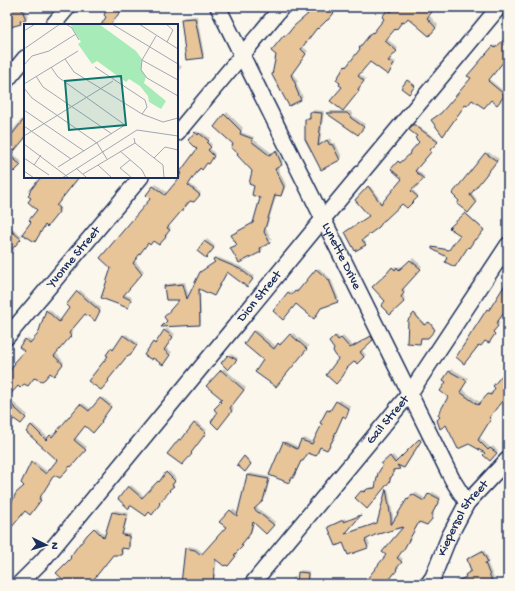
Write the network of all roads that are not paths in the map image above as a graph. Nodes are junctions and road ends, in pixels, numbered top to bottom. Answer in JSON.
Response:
{"nodes":[{"id":1,"x":68,"y":7,"type":"edge"},
{"id":2,"x":218,"y":7,"type":"edge"},
{"id":3,"x":282,"y":7,"type":"edge"},
{"id":4,"x":499,"y":7,"type":"edge"},
{"id":5,"x":54,"y":24,"type":"edge"},
{"id":6,"x":242,"y":55,"type":"junction"},
{"id":7,"x":24,"y":59,"type":"edge"},
{"id":8,"x":7,"y":80,"type":"edge"},
{"id":9,"x":178,"y":132,"type":"edge"},
{"id":10,"x":140,"y":178,"type":"edge"},
{"id":11,"x":323,"y":219,"type":"junction"},
{"id":12,"x":508,"y":245,"type":"edge"},
{"id":13,"x":7,"y":337,"type":"edge"},
{"id":14,"x":410,"y":393,"type":"junction"},
{"id":15,"x":508,"y":459,"type":"edge"},
{"id":16,"x":467,"y":503,"type":"junction"},
{"id":17,"x":19,"y":584,"type":"edge"},
{"id":18,"x":252,"y":584,"type":"edge"},
{"id":19,"x":428,"y":584,"type":"edge"}],
"edges":[{"from":1,"to":5,"type":"street"},
{"from":2,"to":6,"type":"street","name":"Lynette Drive"},
{"from":3,"to":6,"type":"street"},
{"from":4,"to":11,"type":"street","name":"Dion Street"},
{"from":6,"to":9,"type":"street"},
{"from":6,"to":11,"type":"street","name":"Lynette Drive"},
{"from":7,"to":8,"type":"street"},
{"from":10,"to":13,"type":"street","name":"Yvonne Street"},
{"from":11,"to":14,"type":"street","name":"Lynette Drive"},
{"from":11,"to":17,"type":"street","name":"Dion Street"},
{"from":12,"to":14,"type":"street","name":"Gail Street"},
{"from":14,"to":16,"type":"street","name":"Lynette Drive"},
{"from":14,"to":18,"type":"street","name":"Gail Street"},
{"from":15,"to":16,"type":"street","name":"Kiepersol Street"},
{"from":16,"to":19,"type":"street","name":"Kiepersol Street"}]}
